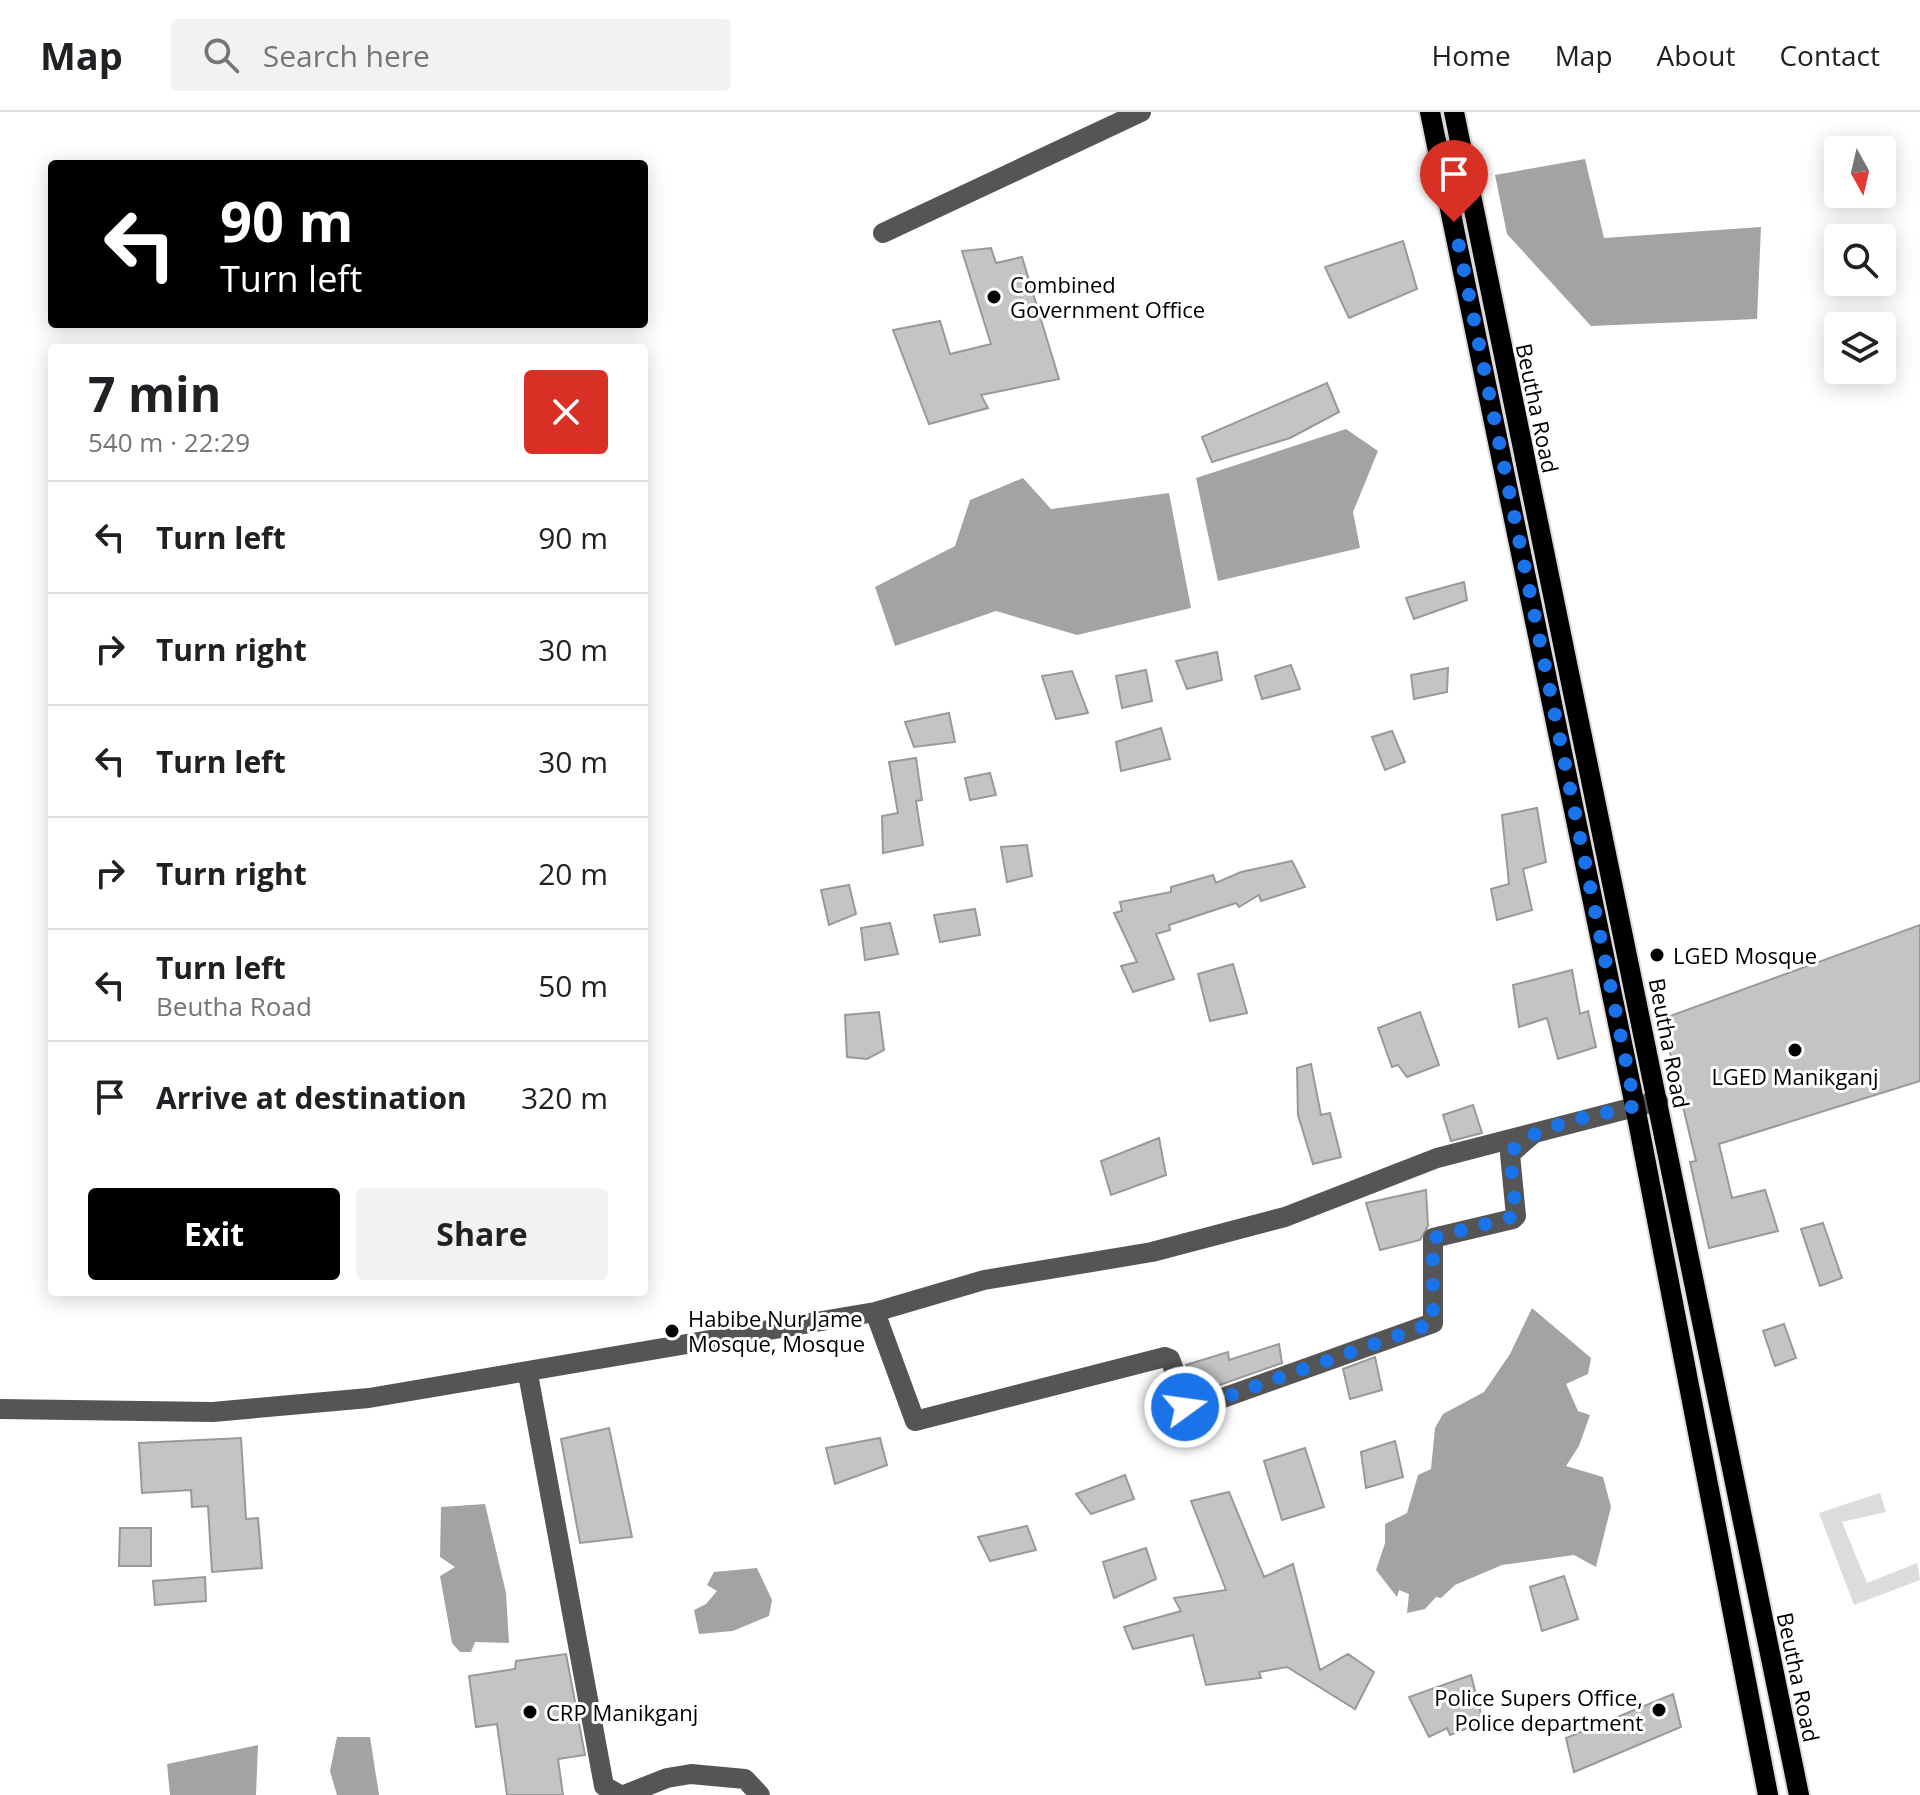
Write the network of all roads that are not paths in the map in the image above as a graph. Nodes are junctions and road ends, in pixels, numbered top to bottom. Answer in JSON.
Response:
{"nodes":[{"id":1,"x":1141,"y":112,"type":"edge"},
{"id":2,"x":1430,"y":112,"type":"edge"},
{"id":3,"x":1454,"y":112,"type":"edge"},
{"id":4,"x":883,"y":233,"type":"dead end"},
{"id":5,"x":1658,"y":1101,"type":"junction"},
{"id":6,"x":1635,"y":1106,"type":"junction"},
{"id":7,"x":1539,"y":1131,"type":"junction"},
{"id":8,"x":875,"y":1312,"type":"junction"},
{"id":9,"x":528,"y":1374,"type":"junction"},
{"id":10,"x":0,"y":1409,"type":"edge"},
{"id":11,"x":1772,"y":1668,"type":"junction"},
{"id":12,"x":1742,"y":1672,"type":"junction"},
{"id":13,"x":622,"y":1795,"type":"edge"},
{"id":14,"x":760,"y":1795,"type":"edge"},
{"id":15,"x":1768,"y":1795,"type":"edge"},
{"id":16,"x":1799,"y":1795,"type":"edge"}],
"edges":[{"from":1,"to":4,"type":"street"},
{"from":2,"to":6,"type":"main road","name":"Beutha Road"},
{"from":3,"to":5,"type":"main road","name":"Beutha Road"},
{"from":5,"to":6,"type":"street"},
{"from":5,"to":11,"type":"main road","name":"Beutha Road"},
{"from":6,"to":7,"type":"street"},
{"from":6,"to":12,"type":"main road","name":"Beutha Road"},
{"from":7,"to":8,"type":"street"},
{"from":7,"to":8,"type":"street"},
{"from":8,"to":9,"type":"street"},
{"from":9,"to":10,"type":"street"},
{"from":9,"to":13,"type":"street"},
{"from":11,"to":12,"type":"main road"},
{"from":11,"to":16,"type":"main road","name":"Beutha Road"},
{"from":12,"to":15,"type":"main road","name":"Beutha Road"},
{"from":13,"to":14,"type":"street"}]}
